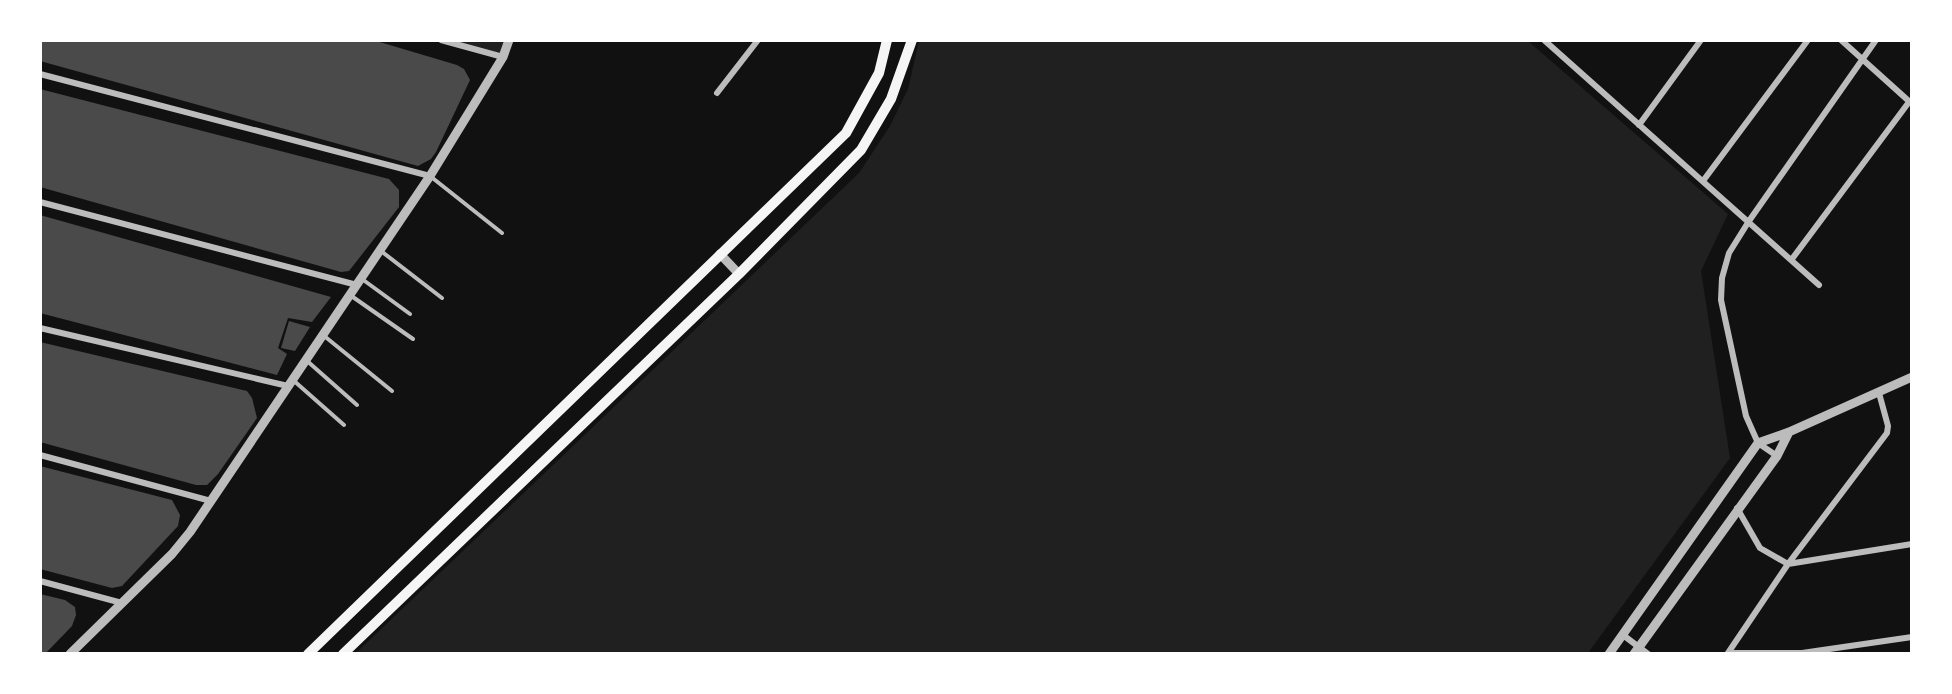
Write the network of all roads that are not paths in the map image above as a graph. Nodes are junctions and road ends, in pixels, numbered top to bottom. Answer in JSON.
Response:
{"nodes":[{"id":1,"x":441,"y":40,"type":"edge"},
{"id":2,"x":509,"y":40,"type":"edge"},
{"id":3,"x":758,"y":40,"type":"edge"},
{"id":4,"x":887,"y":40,"type":"edge"},
{"id":5,"x":912,"y":40,"type":"edge"},
{"id":6,"x":1544,"y":40,"type":"edge"},
{"id":7,"x":1701,"y":40,"type":"edge"},
{"id":8,"x":1808,"y":40,"type":"edge"},
{"id":9,"x":1841,"y":40,"type":"edge"},
{"id":10,"x":1876,"y":40,"type":"edge"},
{"id":11,"x":503,"y":57,"type":"junction"},
{"id":12,"x":1862,"y":60,"type":"junction"},
{"id":13,"x":40,"y":74,"type":"edge"},
{"id":14,"x":717,"y":93,"type":"dead end"},
{"id":15,"x":1910,"y":102,"type":"edge"},
{"id":16,"x":1638,"y":125,"type":"junction"},
{"id":17,"x":430,"y":176,"type":"junction"},
{"id":18,"x":1703,"y":181,"type":"junction"},
{"id":19,"x":40,"y":202,"type":"edge"},
{"id":20,"x":1749,"y":220,"type":"junction"},
{"id":21,"x":502,"y":233,"type":"dead end"},
{"id":22,"x":380,"y":251,"type":"junction"},
{"id":23,"x":720,"y":254,"type":"junction"},
{"id":24,"x":1792,"y":259,"type":"junction"},
{"id":25,"x":739,"y":274,"type":"junction"},
{"id":26,"x":359,"y":282,"type":"junction"},
{"id":27,"x":1819,"y":285,"type":"dead end"},
{"id":28,"x":350,"y":295,"type":"junction"},
{"id":29,"x":442,"y":298,"type":"dead end"},
{"id":30,"x":410,"y":314,"type":"dead end"},
{"id":31,"x":40,"y":328,"type":"edge"},
{"id":32,"x":323,"y":335,"type":"junction"},
{"id":33,"x":413,"y":339,"type":"dead end"},
{"id":34,"x":306,"y":360,"type":"junction"},
{"id":35,"x":1911,"y":377,"type":"edge"},
{"id":36,"x":290,"y":383,"type":"junction"},
{"id":37,"x":392,"y":391,"type":"dead end"},
{"id":38,"x":1878,"y":393,"type":"junction"},
{"id":39,"x":357,"y":405,"type":"dead end"},
{"id":40,"x":344,"y":425,"type":"dead end"},
{"id":41,"x":1789,"y":432,"type":"junction"},
{"id":42,"x":1758,"y":442,"type":"junction"},
{"id":43,"x":40,"y":455,"type":"edge"},
{"id":44,"x":1777,"y":456,"type":"junction"},
{"id":45,"x":211,"y":501,"type":"junction"},
{"id":46,"x":1737,"y":508,"type":"junction"},
{"id":47,"x":1911,"y":544,"type":"edge"},
{"id":48,"x":1788,"y":564,"type":"junction"},
{"id":49,"x":40,"y":581,"type":"edge"},
{"id":50,"x":122,"y":603,"type":"junction"},
{"id":51,"x":1623,"y":635,"type":"junction"},
{"id":52,"x":1911,"y":637,"type":"edge"},
{"id":53,"x":1636,"y":650,"type":"edge"},
{"id":54,"x":1728,"y":653,"type":"edge"},
{"id":55,"x":1802,"y":653,"type":"edge"},
{"id":56,"x":70,"y":654,"type":"edge"},
{"id":57,"x":308,"y":654,"type":"edge"},
{"id":58,"x":343,"y":654,"type":"edge"},
{"id":59,"x":1609,"y":654,"type":"edge"},
{"id":60,"x":1648,"y":654,"type":"edge"}],
"edges":[{"from":1,"to":11,"type":"street"},
{"from":2,"to":11,"type":"street"},
{"from":3,"to":14,"type":"street"},
{"from":4,"to":23,"type":"main road"},
{"from":5,"to":25,"type":"main road"},
{"from":6,"to":16,"type":"street"},
{"from":7,"to":16,"type":"street"},
{"from":8,"to":18,"type":"street"},
{"from":9,"to":12,"type":"street"},
{"from":10,"to":12,"type":"street"},
{"from":11,"to":17,"type":"street"},
{"from":12,"to":15,"type":"street"},
{"from":12,"to":20,"type":"street"},
{"from":13,"to":17,"type":"street"},
{"from":15,"to":24,"type":"street"},
{"from":16,"to":18,"type":"street"},
{"from":17,"to":21,"type":"lane"},
{"from":17,"to":22,"type":"street"},
{"from":18,"to":20,"type":"street"},
{"from":19,"to":26,"type":"street"},
{"from":20,"to":24,"type":"street"},
{"from":20,"to":42,"type":"street"},
{"from":22,"to":26,"type":"street"},
{"from":22,"to":29,"type":"lane"},
{"from":23,"to":25,"type":"street"},
{"from":23,"to":57,"type":"main road"},
{"from":24,"to":27,"type":"street"},
{"from":25,"to":58,"type":"main road"},
{"from":26,"to":28,"type":"street"},
{"from":26,"to":30,"type":"lane"},
{"from":28,"to":32,"type":"street"},
{"from":28,"to":33,"type":"lane"},
{"from":31,"to":36,"type":"street"},
{"from":32,"to":34,"type":"street"},
{"from":32,"to":37,"type":"lane"},
{"from":34,"to":36,"type":"street"},
{"from":34,"to":39,"type":"lane"},
{"from":35,"to":38,"type":"street"},
{"from":36,"to":40,"type":"lane"},
{"from":36,"to":45,"type":"street"},
{"from":38,"to":41,"type":"street"},
{"from":38,"to":48,"type":"street"},
{"from":41,"to":42,"type":"street"},
{"from":41,"to":44,"type":"street"},
{"from":42,"to":44,"type":"street"},
{"from":42,"to":51,"type":"street"},
{"from":43,"to":45,"type":"street"},
{"from":44,"to":46,"type":"street"},
{"from":45,"to":50,"type":"street"},
{"from":46,"to":48,"type":"street"},
{"from":46,"to":53,"type":"street"},
{"from":47,"to":48,"type":"street"},
{"from":48,"to":54,"type":"street"},
{"from":49,"to":50,"type":"street"},
{"from":50,"to":56,"type":"street"},
{"from":51,"to":53,"type":"street"},
{"from":51,"to":59,"type":"street"},
{"from":52,"to":55,"type":"street"},
{"from":53,"to":60,"type":"street"},
{"from":54,"to":55,"type":"street"}]}
